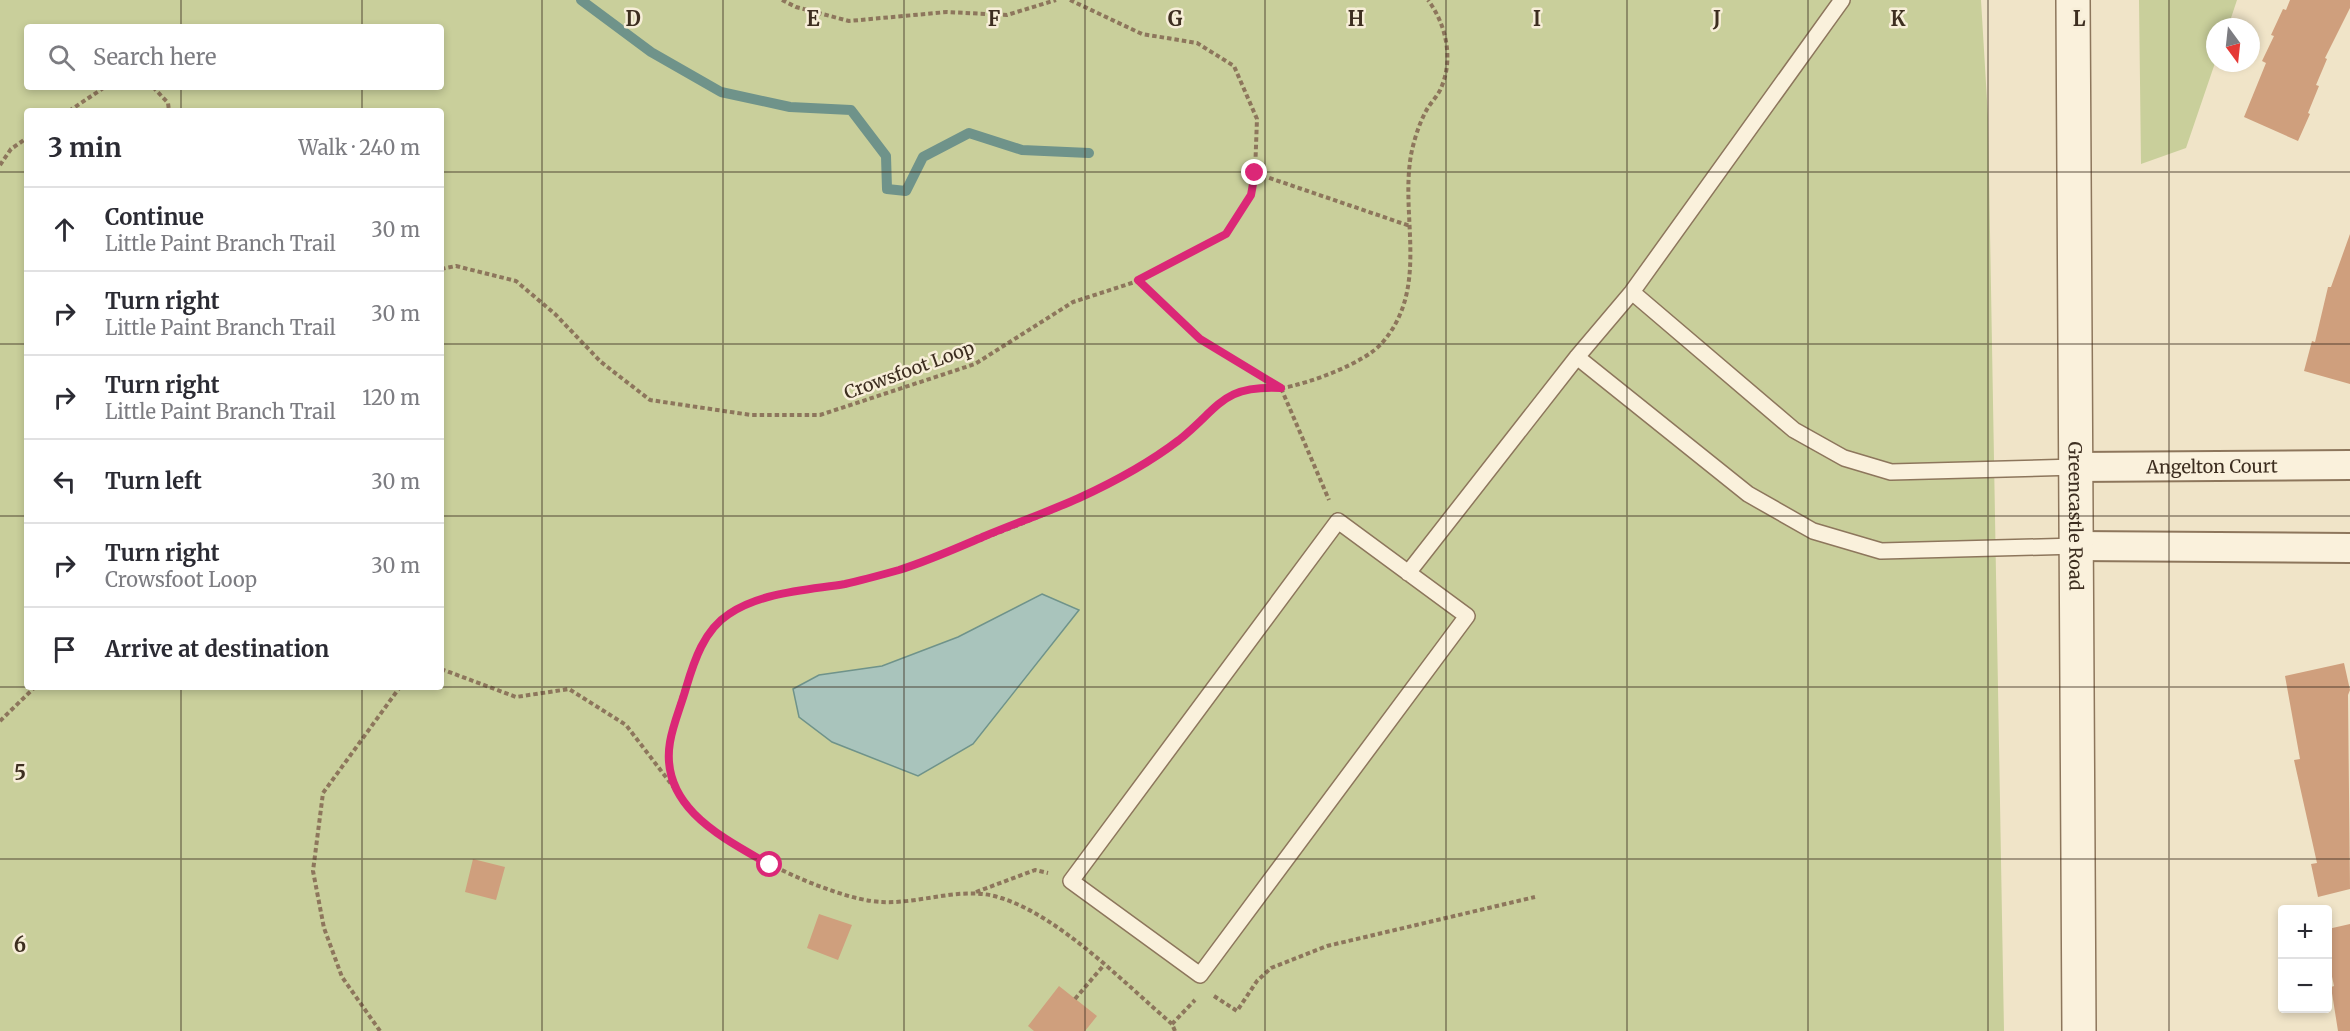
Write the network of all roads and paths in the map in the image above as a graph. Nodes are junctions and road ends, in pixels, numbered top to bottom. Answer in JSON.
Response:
{"nodes":[{"id":1,"x":782,"y":0,"type":"edge"},
{"id":2,"x":1056,"y":0,"type":"edge"},
{"id":3,"x":1070,"y":0,"type":"edge"},
{"id":4,"x":1428,"y":0,"type":"edge"},
{"id":5,"x":1842,"y":0,"type":"edge"},
{"id":6,"x":2073,"y":0,"type":"edge"},
{"id":7,"x":100,"y":90,"type":"edge"},
{"id":8,"x":156,"y":90,"type":"edge"},
{"id":9,"x":74,"y":108,"type":"edge"},
{"id":10,"x":169,"y":108,"type":"edge"},
{"id":11,"x":24,"y":140,"type":"edge"},
{"id":12,"x":0,"y":165,"type":"edge"},
{"id":13,"x":1255,"y":173,"type":"junction"},
{"id":14,"x":1411,"y":226,"type":"junction"},
{"id":15,"x":444,"y":268,"type":"edge"},
{"id":16,"x":1138,"y":280,"type":"junction"},
{"id":17,"x":1632,"y":292,"type":"junction"},
{"id":18,"x":1577,"y":357,"type":"junction"},
{"id":19,"x":1281,"y":388,"type":"junction"},
{"id":20,"x":2350,"y":465,"type":"edge"},
{"id":21,"x":2076,"y":467,"type":"junction"},
{"id":22,"x":1338,"y":521,"type":"junction"},
{"id":23,"x":2077,"y":546,"type":"junction"},
{"id":24,"x":2350,"y":548,"type":"edge"},
{"id":25,"x":1408,"y":573,"type":"junction"},
{"id":26,"x":444,"y":670,"type":"edge"},
{"id":27,"x":32,"y":690,"type":"edge"},
{"id":28,"x":398,"y":690,"type":"edge"},
{"id":29,"x":0,"y":721,"type":"edge"},
{"id":30,"x":678,"y":793,"type":"junction"},
{"id":31,"x":1035,"y":870,"type":"dead end"},
{"id":32,"x":975,"y":892,"type":"junction"},
{"id":33,"x":1535,"y":897,"type":"dead end"},
{"id":34,"x":1104,"y":966,"type":"junction"},
{"id":35,"x":1205,"y":990,"type":"dead end"},
{"id":36,"x":1197,"y":998,"type":"dead end"},
{"id":37,"x":1075,"y":999,"type":"dead end"},
{"id":38,"x":1173,"y":1024,"type":"junction"},
{"id":39,"x":380,"y":1031,"type":"edge"},
{"id":40,"x":1175,"y":1031,"type":"edge"},
{"id":41,"x":2079,"y":1031,"type":"edge"}],
"edges":[{"from":1,"to":2,"type":"path"},
{"from":3,"to":13,"type":"path","name":"Crowsfoot Loop"},
{"from":4,"to":14,"type":"path"},
{"from":5,"to":17,"type":"lane"},
{"from":6,"to":21,"type":"street","name":"Greencastle Road"},
{"from":7,"to":9,"type":"path"},
{"from":8,"to":10,"type":"path"},
{"from":11,"to":12,"type":"path"},
{"from":13,"to":14,"type":"path"},
{"from":13,"to":16,"type":"path","name":"Crowsfoot Loop"},
{"from":14,"to":19,"type":"path"},
{"from":15,"to":16,"type":"path","name":"Crowsfoot Loop"},
{"from":16,"to":19,"type":"path"},
{"from":17,"to":18,"type":"lane"},
{"from":17,"to":21,"type":"lane"},
{"from":18,"to":23,"type":"lane"},
{"from":18,"to":25,"type":"lane"},
{"from":19,"to":22,"type":"path"},
{"from":19,"to":30,"type":"path"},
{"from":20,"to":21,"type":"street","name":"Angelton Court"},
{"from":21,"to":23,"type":"street","name":"Greencastle Road"},
{"from":22,"to":25,"type":"lane"},
{"from":22,"to":25,"type":"lane"},
{"from":23,"to":24,"type":"street"},
{"from":23,"to":41,"type":"street","name":"Greencastle Road"},
{"from":26,"to":30,"type":"path"},
{"from":27,"to":29,"type":"path"},
{"from":28,"to":39,"type":"path"},
{"from":30,"to":32,"type":"path"},
{"from":31,"to":32,"type":"path"},
{"from":32,"to":34,"type":"path"},
{"from":33,"to":35,"type":"path"},
{"from":34,"to":37,"type":"path"},
{"from":34,"to":38,"type":"path"},
{"from":36,"to":38,"type":"path"},
{"from":38,"to":40,"type":"path"}]}
